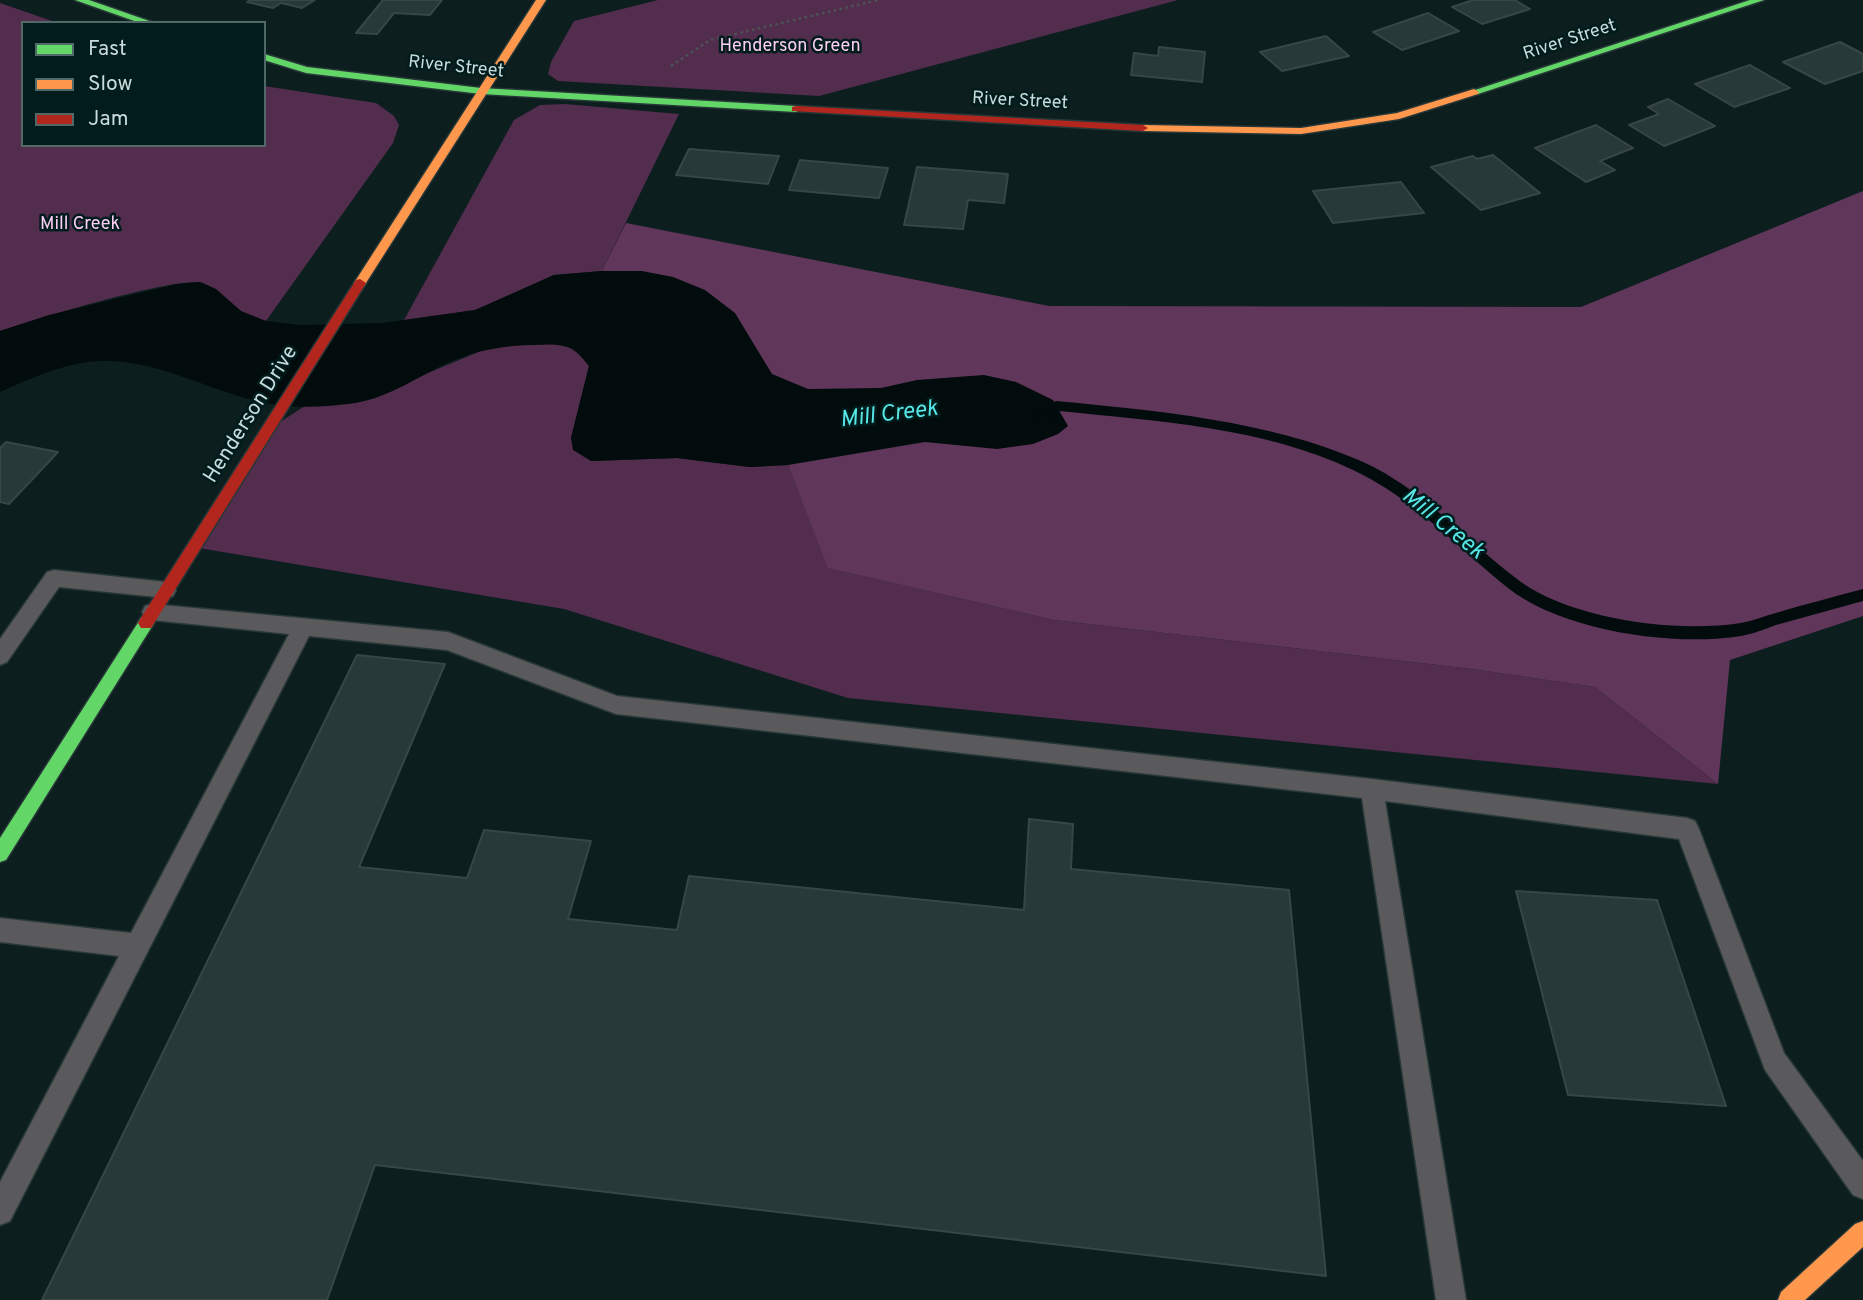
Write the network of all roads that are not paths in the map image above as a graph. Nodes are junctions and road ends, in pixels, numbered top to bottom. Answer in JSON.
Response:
{"nodes":[{"id":1,"x":80,"y":0,"type":"edge"},
{"id":2,"x":541,"y":0,"type":"edge"},
{"id":3,"x":1759,"y":0,"type":"edge"},
{"id":4,"x":144,"y":21,"type":"edge"},
{"id":5,"x":266,"y":58,"type":"edge"},
{"id":6,"x":481,"y":91,"type":"junction"},
{"id":7,"x":166,"y":590,"type":"junction"},
{"id":8,"x":152,"y":612,"type":"junction"},
{"id":9,"x":303,"y":627,"type":"junction"},
{"id":10,"x":0,"y":656,"type":"edge"},
{"id":11,"x":1372,"y":789,"type":"junction"},
{"id":12,"x":9,"y":822,"type":"edge"},
{"id":13,"x":0,"y":854,"type":"edge"},
{"id":14,"x":0,"y":930,"type":"edge"},
{"id":15,"x":138,"y":946,"type":"junction"},
{"id":16,"x":1863,"y":1185,"type":"edge"},
{"id":17,"x":0,"y":1211,"type":"edge"},
{"id":18,"x":1863,"y":1231,"type":"edge"},
{"id":19,"x":1451,"y":1300,"type":"edge"},
{"id":20,"x":1789,"y":1300,"type":"edge"}],
"edges":[{"from":1,"to":4,"type":"street"},
{"from":2,"to":6,"type":"street","name":"Henderson Drive"},
{"from":3,"to":6,"type":"street","name":"River Street"},
{"from":5,"to":6,"type":"street","name":"River Street"},
{"from":6,"to":7,"type":"street","name":"Henderson Drive"},
{"from":7,"to":8,"type":"street","name":"Henderson Drive"},
{"from":7,"to":10,"type":"lane"},
{"from":8,"to":9,"type":"lane"},
{"from":8,"to":12,"type":"street","name":"Henderson Drive"},
{"from":9,"to":11,"type":"lane"},
{"from":9,"to":15,"type":"lane"},
{"from":11,"to":16,"type":"lane"},
{"from":11,"to":19,"type":"lane"},
{"from":12,"to":13,"type":"street","name":"Henderson Drive"},
{"from":14,"to":15,"type":"lane"},
{"from":15,"to":17,"type":"lane"},
{"from":18,"to":20,"type":"street"}]}
